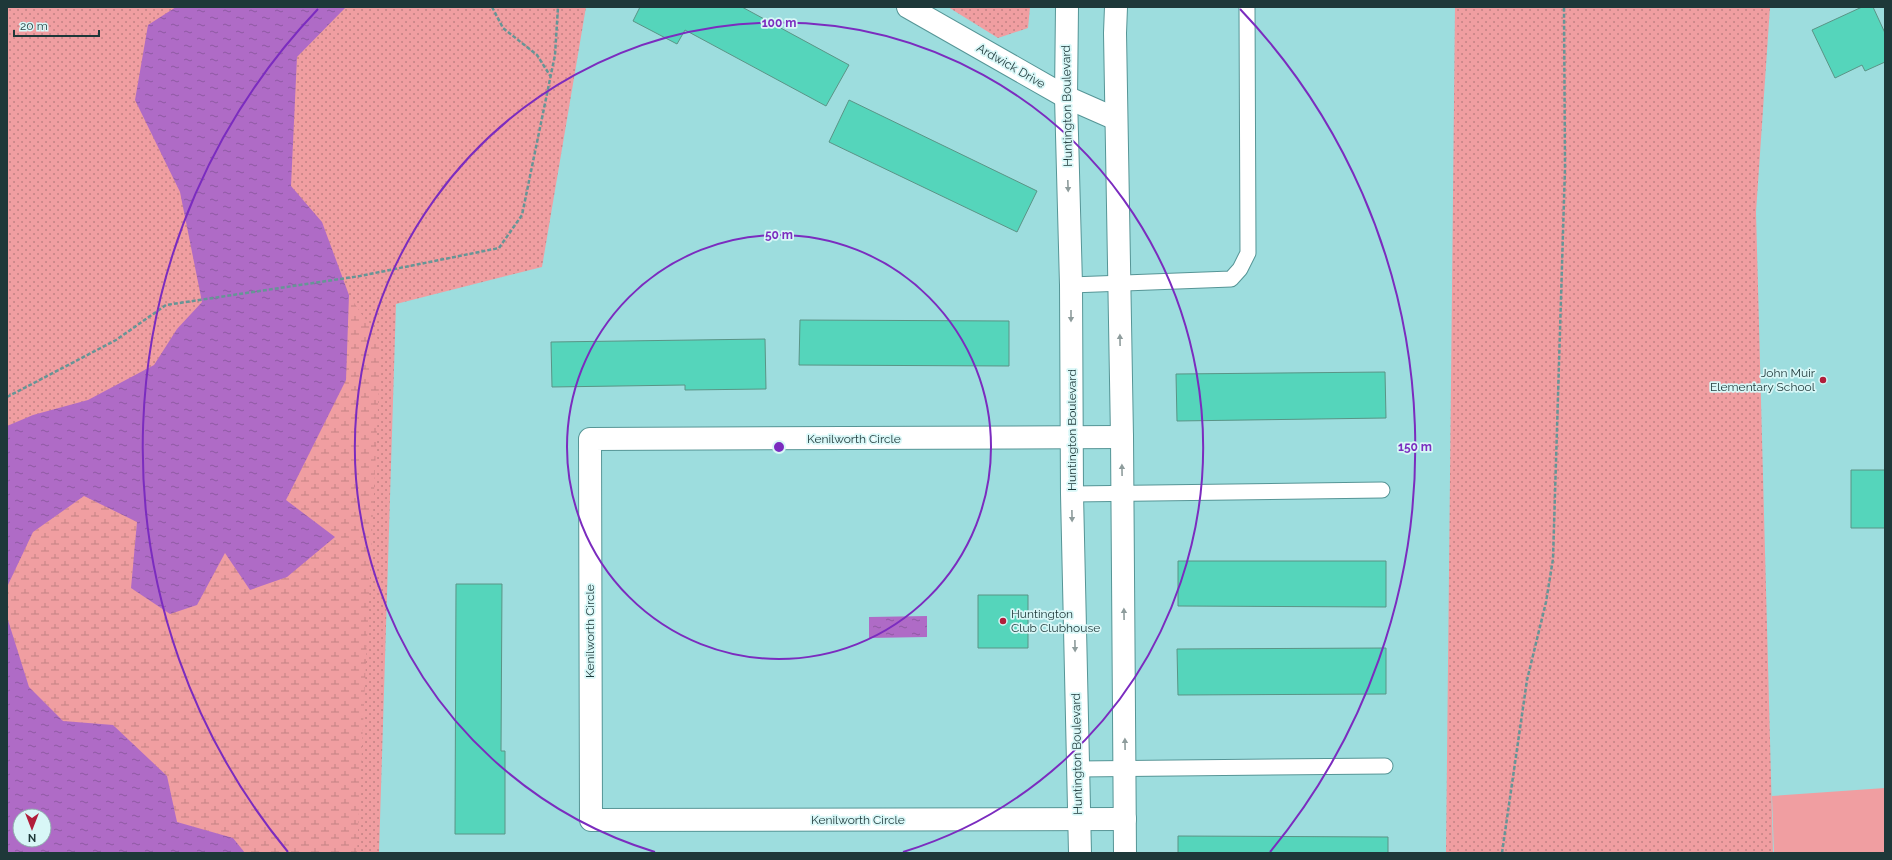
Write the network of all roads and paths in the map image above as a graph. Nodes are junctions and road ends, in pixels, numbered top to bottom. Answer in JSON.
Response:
{"nodes":[{"id":1,"x":492,"y":7,"type":"edge"},
{"id":2,"x":558,"y":7,"type":"edge"},
{"id":3,"x":908,"y":7,"type":"edge"},
{"id":4,"x":1067,"y":7,"type":"edge"},
{"id":5,"x":1116,"y":7,"type":"edge"},
{"id":6,"x":1247,"y":7,"type":"edge"},
{"id":7,"x":1564,"y":7,"type":"edge"},
{"id":8,"x":551,"y":77,"type":"junction"},
{"id":9,"x":1066,"y":97,"type":"junction"},
{"id":10,"x":1116,"y":119,"type":"junction"},
{"id":11,"x":1119,"y":283,"type":"junction"},
{"id":12,"x":1071,"y":285,"type":"junction"},
{"id":13,"x":7,"y":397,"type":"edge"},
{"id":14,"x":1122,"y":437,"type":"junction"},
{"id":15,"x":1072,"y":438,"type":"junction"},
{"id":16,"x":1382,"y":490,"type":"dead end"},
{"id":17,"x":1122,"y":493,"type":"junction"},
{"id":18,"x":1072,"y":494,"type":"junction"},
{"id":19,"x":1385,"y":766,"type":"dead end"},
{"id":20,"x":1126,"y":768,"type":"junction"},
{"id":21,"x":1078,"y":769,"type":"junction"},
{"id":22,"x":1126,"y":819,"type":"junction"},
{"id":23,"x":1078,"y":820,"type":"junction"},
{"id":24,"x":1080,"y":853,"type":"edge"},
{"id":25,"x":1126,"y":853,"type":"edge"},
{"id":26,"x":1502,"y":853,"type":"edge"}],
"edges":[{"from":1,"to":8,"type":"path"},
{"from":2,"to":8,"type":"path"},
{"from":3,"to":9,"type":"street","name":"Ardwick Drive"},
{"from":4,"to":9,"type":"street","name":"Huntington Boulevard"},
{"from":5,"to":10,"type":"street"},
{"from":6,"to":11,"type":"lane"},
{"from":7,"to":26,"type":"path"},
{"from":8,"to":13,"type":"path"},
{"from":9,"to":10,"type":"street","name":"Ardwick Drive"},
{"from":9,"to":12,"type":"street","name":"Huntington Boulevard","one_way":true},
{"from":10,"to":11,"type":"street"},
{"from":11,"to":12,"type":"lane"},
{"from":14,"to":11,"type":"street","one_way":true},
{"from":12,"to":15,"type":"street","name":"Huntington Boulevard","one_way":true},
{"from":14,"to":15,"type":"street","name":"Kenilworth Circle"},
{"from":17,"to":14,"type":"street","one_way":true},
{"from":15,"to":18,"type":"street","name":"Huntington Boulevard"},
{"from":15,"to":23,"type":"street","name":"Kenilworth Circle"},
{"from":16,"to":17,"type":"lane"},
{"from":17,"to":18,"type":"lane"},
{"from":20,"to":17,"type":"street","one_way":true},
{"from":18,"to":21,"type":"street","name":"Huntington Boulevard","one_way":true},
{"from":19,"to":20,"type":"lane"},
{"from":20,"to":21,"type":"lane"},
{"from":20,"to":22,"type":"street"},
{"from":21,"to":23,"type":"street","name":"Huntington Boulevard"},
{"from":22,"to":23,"type":"street","name":"Kenilworth Circle"},
{"from":22,"to":25,"type":"street"},
{"from":23,"to":24,"type":"street","name":"Huntington Boulevard"}]}
